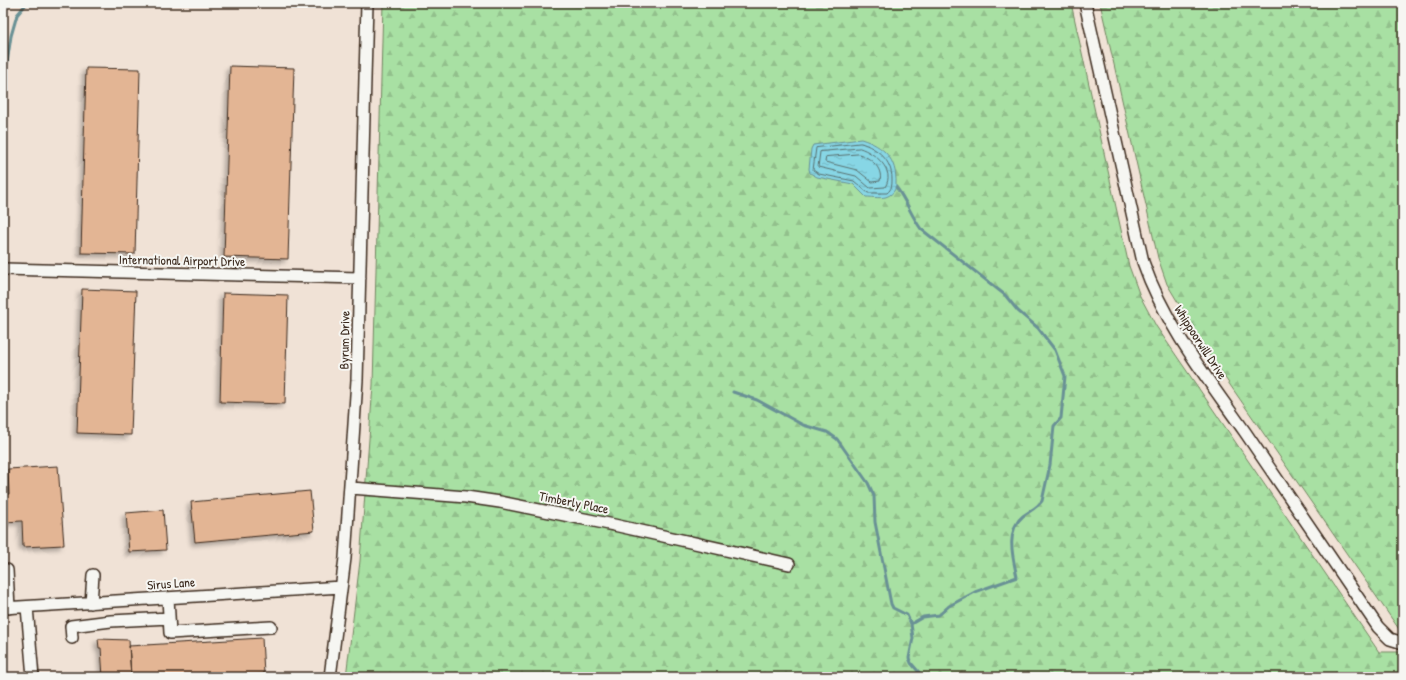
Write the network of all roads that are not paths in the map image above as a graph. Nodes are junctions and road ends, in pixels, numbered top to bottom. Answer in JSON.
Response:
{"nodes":[{"id":1,"x":367,"y":3,"type":"edge"},
{"id":2,"x":1085,"y":3,"type":"edge"},
{"id":3,"x":3,"y":269,"type":"edge"},
{"id":4,"x":360,"y":278,"type":"junction"},
{"id":5,"x":351,"y":488,"type":"junction"},
{"id":6,"x":789,"y":564,"type":"dead end"},
{"id":7,"x":7,"y":570,"type":"dead end"},
{"id":8,"x":93,"y":575,"type":"dead end"},
{"id":9,"x":341,"y":587,"type":"junction"},
{"id":10,"x":168,"y":598,"type":"junction"},
{"id":11,"x":91,"y":603,"type":"junction"},
{"id":12,"x":27,"y":607,"type":"junction"},
{"id":13,"x":6,"y":608,"type":"edge"},
{"id":14,"x":169,"y":618,"type":"junction"},
{"id":15,"x":271,"y":627,"type":"dead end"},
{"id":16,"x":72,"y":638,"type":"dead end"},
{"id":17,"x":1402,"y":643,"type":"edge"},
{"id":18,"x":32,"y":677,"type":"edge"},
{"id":19,"x":330,"y":677,"type":"edge"}],
"edges":[{"from":1,"to":4,"type":"street","name":"Byrum Drive"},
{"from":2,"to":17,"type":"street","name":"Whippoorwill Drive"},
{"from":3,"to":4,"type":"street","name":"International Airport Drive"},
{"from":4,"to":5,"type":"street","name":"Byrum Drive"},
{"from":5,"to":6,"type":"street","name":"Timberly Place"},
{"from":5,"to":9,"type":"street","name":"Byrum Drive"},
{"from":7,"to":13,"type":"street"},
{"from":8,"to":11,"type":"street"},
{"from":9,"to":10,"type":"street","name":"Sirus Lane"},
{"from":9,"to":19,"type":"street","name":"Byrum Drive"},
{"from":10,"to":11,"type":"street","name":"Sirus Lane"},
{"from":10,"to":14,"type":"street"},
{"from":11,"to":12,"type":"street","name":"Sirus Lane"},
{"from":12,"to":13,"type":"street","name":"Sirus Lane"},
{"from":12,"to":18,"type":"street"},
{"from":14,"to":15,"type":"street"},
{"from":14,"to":16,"type":"street"}]}
